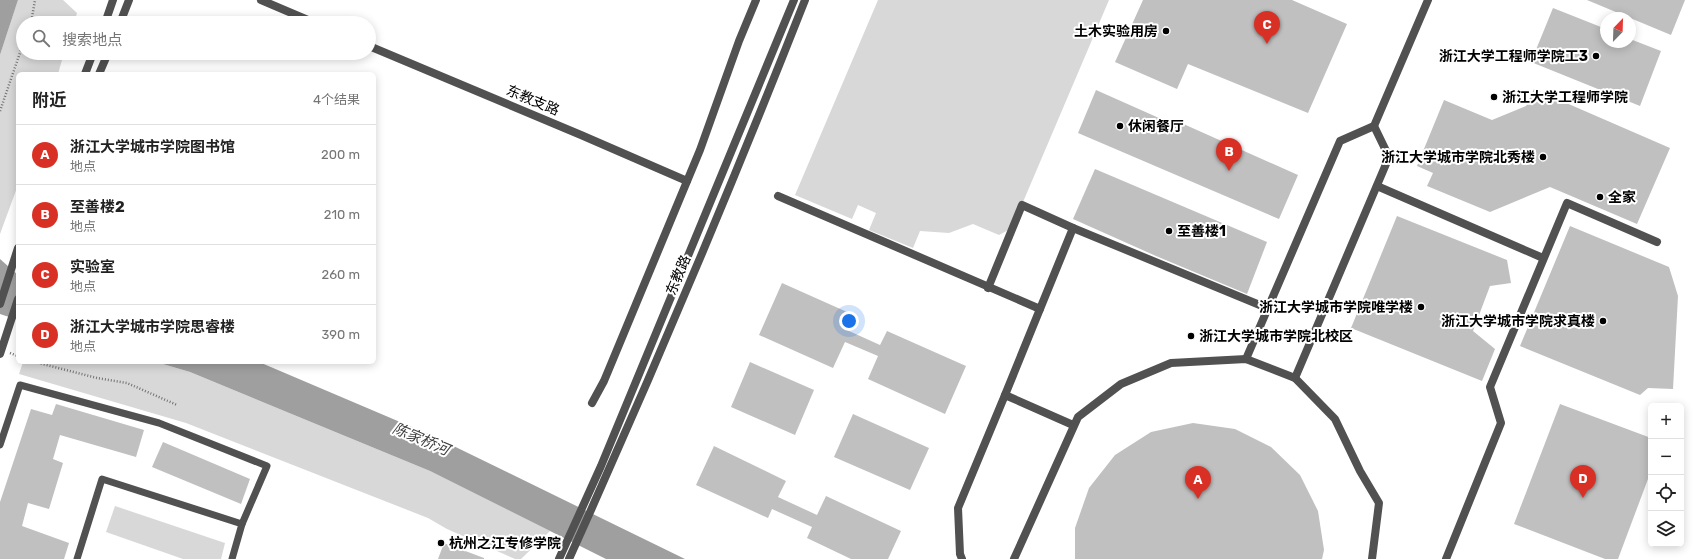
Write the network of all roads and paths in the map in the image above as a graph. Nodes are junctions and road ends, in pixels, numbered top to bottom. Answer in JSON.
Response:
{"nodes":[{"id":1,"x":35,"y":0,"type":"edge"},
{"id":2,"x":114,"y":0,"type":"edge"},
{"id":3,"x":129,"y":0,"type":"edge"},
{"id":4,"x":261,"y":0,"type":"edge"},
{"id":5,"x":756,"y":0,"type":"edge"},
{"id":6,"x":794,"y":0,"type":"edge"},
{"id":7,"x":805,"y":0,"type":"edge"},
{"id":8,"x":1428,"y":0,"type":"edge"},
{"id":9,"x":32,"y":16,"type":"edge"},
{"id":10,"x":108,"y":16,"type":"edge"},
{"id":11,"x":123,"y":16,"type":"edge"},
{"id":12,"x":299,"y":16,"type":"edge"},
{"id":13,"x":376,"y":49,"type":"edge"},
{"id":14,"x":18,"y":60,"type":"edge"},
{"id":15,"x":90,"y":60,"type":"edge"},
{"id":16,"x":105,"y":60,"type":"edge"},
{"id":17,"x":86,"y":72,"type":"edge"},
{"id":18,"x":101,"y":72,"type":"edge"},
{"id":19,"x":0,"y":111,"type":"edge"},
{"id":20,"x":1374,"y":126,"type":"junction"},
{"id":21,"x":687,"y":181,"type":"junction"},
{"id":22,"x":1377,"y":186,"type":"junction"},
{"id":23,"x":778,"y":196,"type":"dead end"},
{"id":24,"x":1073,"y":228,"type":"junction"},
{"id":25,"x":1657,"y":242,"type":"dead end"},
{"id":26,"x":16,"y":254,"type":"edge"},
{"id":27,"x":1543,"y":258,"type":"junction"},
{"id":28,"x":988,"y":288,"type":"junction"},
{"id":29,"x":0,"y":304,"type":"edge"},
{"id":30,"x":16,"y":304,"type":"edge"},
{"id":31,"x":1267,"y":308,"type":"junction"},
{"id":32,"x":1040,"y":309,"type":"junction"},
{"id":33,"x":0,"y":354,"type":"edge"},
{"id":34,"x":11,"y":354,"type":"dead end"},
{"id":35,"x":16,"y":355,"type":"edge"},
{"id":36,"x":1246,"y":358,"type":"junction"},
{"id":37,"x":42,"y":364,"type":"edge"},
{"id":38,"x":1295,"y":378,"type":"junction"},
{"id":39,"x":1005,"y":394,"type":"junction"},
{"id":40,"x":592,"y":403,"type":"dead end"},
{"id":41,"x":177,"y":405,"type":"dead end"},
{"id":42,"x":1073,"y":425,"type":"junction"},
{"id":43,"x":0,"y":445,"type":"edge"},
{"id":44,"x":242,"y":524,"type":"junction"},
{"id":45,"x":77,"y":559,"type":"edge"},
{"id":46,"x":232,"y":559,"type":"edge"},
{"id":47,"x":559,"y":559,"type":"edge"},
{"id":48,"x":569,"y":559,"type":"edge"},
{"id":49,"x":962,"y":559,"type":"edge"},
{"id":50,"x":1014,"y":559,"type":"edge"},
{"id":51,"x":1372,"y":559,"type":"edge"},
{"id":52,"x":1446,"y":559,"type":"edge"}],
"edges":[{"from":1,"to":9,"type":"path"},
{"from":2,"to":10,"type":"street"},
{"from":3,"to":11,"type":"street"},
{"from":4,"to":12,"type":"street"},
{"from":5,"to":21,"type":"street"},
{"from":6,"to":47,"type":"street","name":"东教路"},
{"from":7,"to":48,"type":"street","name":"东教路"},
{"from":8,"to":20,"type":"street"},
{"from":13,"to":21,"type":"street","name":"东教支路"},
{"from":14,"to":19,"type":"path"},
{"from":15,"to":17,"type":"street"},
{"from":16,"to":18,"type":"street"},
{"from":20,"to":22,"type":"street"},
{"from":20,"to":31,"type":"street"},
{"from":21,"to":40,"type":"street"},
{"from":22,"to":27,"type":"street"},
{"from":22,"to":38,"type":"street"},
{"from":23,"to":28,"type":"street"},
{"from":24,"to":28,"type":"street"},
{"from":24,"to":31,"type":"street"},
{"from":24,"to":32,"type":"street"},
{"from":25,"to":27,"type":"street"},
{"from":26,"to":29,"type":"street"},
{"from":27,"to":52,"type":"street"},
{"from":28,"to":32,"type":"street"},
{"from":30,"to":33,"type":"street","bridge":true},
{"from":31,"to":36,"type":"street"},
{"from":32,"to":39,"type":"street"},
{"from":34,"to":35,"type":"path"},
{"from":36,"to":38,"type":"street"},
{"from":36,"to":42,"type":"street"},
{"from":37,"to":41,"type":"path"},
{"from":38,"to":51,"type":"street"},
{"from":39,"to":42,"type":"street"},
{"from":39,"to":49,"type":"street"},
{"from":42,"to":50,"type":"street"},
{"from":43,"to":44,"type":"lane"},
{"from":44,"to":45,"type":"lane"},
{"from":44,"to":46,"type":"lane"}]}
